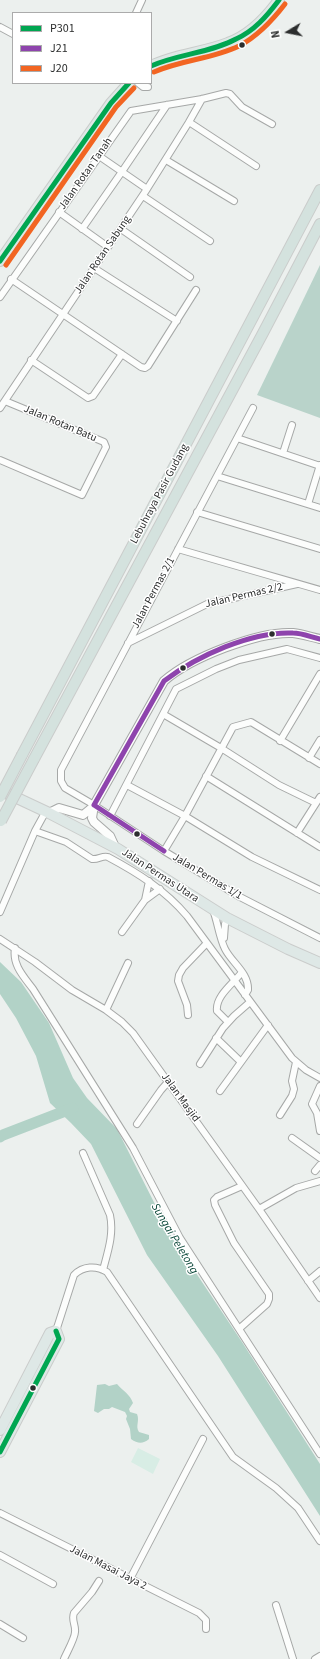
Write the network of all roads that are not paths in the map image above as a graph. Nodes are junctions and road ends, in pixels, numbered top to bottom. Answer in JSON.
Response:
{"nodes":[{"id":1,"x":142,"y":0,"type":"edge"},
{"id":2,"x":279,"y":0,"type":"edge"},
{"id":3,"x":136,"y":12,"type":"edge"},
{"id":4,"x":0,"y":27,"type":"edge"},
{"id":5,"x":12,"y":33,"type":"edge"},
{"id":6,"x":152,"y":66,"type":"edge"},
{"id":7,"x":128,"y":84,"type":"edge"},
{"id":8,"x":139,"y":84,"type":"edge"},
{"id":9,"x":148,"y":88,"type":"dead end"},
{"id":10,"x":202,"y":99,"type":"junction"},
{"id":11,"x":167,"y":105,"type":"junction"},
{"id":12,"x":189,"y":122,"type":"junction"},
{"id":13,"x":272,"y":124,"type":"dead end"},
{"id":14,"x":99,"y":156,"type":"junction"},
{"id":15,"x":166,"y":160,"type":"junction"},
{"id":16,"x":256,"y":166,"type":"dead end"},
{"id":17,"x":122,"y":173,"type":"junction"},
{"id":18,"x":147,"y":190,"type":"junction"},
{"id":19,"x":320,"y":190,"type":"edge"},
{"id":20,"x":143,"y":196,"type":"junction"},
{"id":21,"x":234,"y":201,"type":"dead end"},
{"id":22,"x":59,"y":212,"type":"junction"},
{"id":23,"x":320,"y":224,"type":"edge"},
{"id":24,"x":82,"y":228,"type":"junction"},
{"id":25,"x":121,"y":229,"type":"junction"},
{"id":26,"x":210,"y":241,"type":"dead end"},
{"id":27,"x":108,"y":247,"type":"junction"},
{"id":28,"x":0,"y":261,"type":"edge"},
{"id":29,"x":94,"y":268,"type":"junction"},
{"id":30,"x":190,"y":277,"type":"dead end"},
{"id":31,"x":12,"y":279,"type":"junction"},
{"id":32,"x":196,"y":290,"type":"dead end"},
{"id":33,"x":0,"y":297,"type":"edge"},
{"id":34,"x":63,"y":314,"type":"junction"},
{"id":35,"x":177,"y":321,"type":"junction"},
{"id":36,"x":122,"y":354,"type":"junction"},
{"id":37,"x":32,"y":360,"type":"junction"},
{"id":38,"x":5,"y":401,"type":"junction"},
{"id":39,"x":0,"y":408,"type":"edge"},
{"id":40,"x":253,"y":408,"type":"dead end"},
{"id":41,"x":292,"y":425,"type":"dead end"},
{"id":42,"x":237,"y":438,"type":"junction"},
{"id":43,"x":283,"y":453,"type":"junction"},
{"id":44,"x":0,"y":460,"type":"edge"},
{"id":45,"x":320,"y":465,"type":"edge"},
{"id":46,"x":217,"y":476,"type":"junction"},
{"id":47,"x":308,"y":504,"type":"junction"},
{"id":48,"x":320,"y":508,"type":"edge"},
{"id":49,"x":197,"y":512,"type":"junction"},
{"id":50,"x":178,"y":549,"type":"junction"},
{"id":51,"x":320,"y":549,"type":"edge"},
{"id":52,"x":297,"y":584,"type":"junction"},
{"id":53,"x":320,"y":590,"type":"edge"},
{"id":54,"x":320,"y":639,"type":"edge"},
{"id":55,"x":128,"y":643,"type":"junction"},
{"id":56,"x":320,"y":658,"type":"edge"},
{"id":57,"x":320,"y":674,"type":"edge"},
{"id":58,"x":163,"y":714,"type":"junction"},
{"id":59,"x":320,"y":740,"type":"edge"},
{"id":60,"x":280,"y":741,"type":"junction"},
{"id":61,"x":221,"y":748,"type":"junction"},
{"id":62,"x":309,"y":758,"type":"junction"},
{"id":63,"x":320,"y":764,"type":"edge"},
{"id":64,"x":206,"y":776,"type":"junction"},
{"id":65,"x":61,"y":781,"type":"joint"},
{"id":66,"x":127,"y":784,"type":"junction"},
{"id":67,"x":0,"y":790,"type":"edge"},
{"id":68,"x":0,"y":797,"type":"edge"},
{"id":69,"x":320,"y":797,"type":"edge"},
{"id":70,"x":316,"y":803,"type":"junction"},
{"id":71,"x":94,"y":805,"type":"junction"},
{"id":72,"x":48,"y":812,"type":"junction"},
{"id":73,"x":110,"y":816,"type":"junction"},
{"id":74,"x":185,"y":816,"type":"junction"},
{"id":75,"x":1,"y":823,"type":"edge"},
{"id":76,"x":35,"y":831,"type":"junction"},
{"id":77,"x":297,"y":833,"type":"junction"},
{"id":78,"x":320,"y":846,"type":"edge"},
{"id":79,"x":115,"y":847,"type":"junction"},
{"id":80,"x":164,"y":851,"type":"junction"},
{"id":81,"x":149,"y":881,"type":"junction"},
{"id":82,"x":160,"y":888,"type":"junction"},
{"id":83,"x":320,"y":890,"type":"edge"},
{"id":84,"x":145,"y":900,"type":"junction"},
{"id":85,"x":213,"y":910,"type":"junction"},
{"id":86,"x":0,"y":912,"type":"edge"},
{"id":87,"x":227,"y":918,"type":"junction"},
{"id":88,"x":122,"y":932,"type":"dead end"},
{"id":89,"x":320,"y":938,"type":"edge"},
{"id":90,"x":0,"y":939,"type":"edge"},
{"id":91,"x":206,"y":944,"type":"junction"},
{"id":92,"x":15,"y":948,"type":"junction"},
{"id":93,"x":225,"y":949,"type":"junction"},
{"id":94,"x":128,"y":963,"type":"dead end"},
{"id":95,"x":320,"y":963,"type":"edge"},
{"id":96,"x":242,"y":972,"type":"junction"},
{"id":97,"x":235,"y":981,"type":"junction"},
{"id":98,"x":245,"y":995,"type":"junction"},
{"id":99,"x":250,"y":1002,"type":"junction"},
{"id":100,"x":106,"y":1010,"type":"junction"},
{"id":101,"x":188,"y":1015,"type":"dead end"},
{"id":102,"x":228,"y":1022,"type":"junction"},
{"id":103,"x":268,"y":1025,"type":"junction"},
{"id":104,"x":216,"y":1038,"type":"junction"},
{"id":105,"x":241,"y":1062,"type":"junction"},
{"id":106,"x":296,"y":1062,"type":"junction"},
{"id":107,"x":200,"y":1064,"type":"dead end"},
{"id":108,"x":320,"y":1078,"type":"edge"},
{"id":109,"x":168,"y":1082,"type":"junction"},
{"id":110,"x":320,"y":1086,"type":"edge"},
{"id":111,"x":220,"y":1091,"type":"dead end"},
{"id":112,"x":280,"y":1115,"type":"dead end"},
{"id":113,"x":137,"y":1124,"type":"dead end"},
{"id":114,"x":320,"y":1132,"type":"edge"},
{"id":115,"x":292,"y":1138,"type":"dead end"},
{"id":116,"x":83,"y":1153,"type":"dead end"},
{"id":117,"x":320,"y":1158,"type":"edge"},
{"id":118,"x":320,"y":1165,"type":"edge"},
{"id":119,"x":315,"y":1171,"type":"dead end"},
{"id":120,"x":320,"y":1181,"type":"edge"},
{"id":121,"x":242,"y":1186,"type":"junction"},
{"id":122,"x":259,"y":1209,"type":"junction"},
{"id":123,"x":103,"y":1270,"type":"junction"},
{"id":124,"x":320,"y":1271,"type":"edge"},
{"id":125,"x":308,"y":1281,"type":"junction"},
{"id":126,"x":320,"y":1298,"type":"edge"},
{"id":127,"x":240,"y":1328,"type":"junction"},
{"id":128,"x":56,"y":1331,"type":"junction"},
{"id":129,"x":0,"y":1430,"type":"edge"},
{"id":130,"x":203,"y":1438,"type":"dead end"},
{"id":131,"x":0,"y":1452,"type":"edge"},
{"id":132,"x":320,"y":1454,"type":"edge"},
{"id":133,"x":0,"y":1513,"type":"edge"},
{"id":134,"x":320,"y":1541,"type":"edge"},
{"id":135,"x":0,"y":1555,"type":"edge"},
{"id":136,"x":130,"y":1579,"type":"junction"},
{"id":137,"x":99,"y":1581,"type":"dead end"},
{"id":138,"x":53,"y":1584,"type":"dead end"},
{"id":139,"x":276,"y":1605,"type":"dead end"},
{"id":140,"x":0,"y":1624,"type":"edge"},
{"id":141,"x":206,"y":1629,"type":"dead end"},
{"id":142,"x":23,"y":1638,"type":"dead end"},
{"id":143,"x":320,"y":1656,"type":"edge"},
{"id":144,"x":64,"y":1659,"type":"edge"},
{"id":145,"x":294,"y":1659,"type":"edge"},
{"id":146,"x":315,"y":1659,"type":"edge"}],
"edges":[{"from":1,"to":3,"type":"street"},
{"from":2,"to":6,"type":"main road"},
{"from":4,"to":5,"type":"street"},
{"from":7,"to":28,"type":"main road"},
{"from":8,"to":9,"type":"street"},
{"from":10,"to":11,"type":"street","name":"Jalan Rotan Tanah"},
{"from":10,"to":12,"type":"street","name":"Jalan Rotan Sabung"},
{"from":10,"to":13,"type":"street","name":"Jalan Rotan Tanah"},
{"from":11,"to":14,"type":"street","name":"Jalan Rotan Tanah"},
{"from":11,"to":17,"type":"street"},
{"from":12,"to":15,"type":"street","name":"Jalan Rotan Sabung"},
{"from":12,"to":16,"type":"street"},
{"from":14,"to":17,"type":"street"},
{"from":14,"to":22,"type":"street","name":"Jalan Rotan Tanah"},
{"from":15,"to":18,"type":"street","name":"Jalan Rotan Sabung"},
{"from":15,"to":21,"type":"street"},
{"from":17,"to":18,"type":"street"},
{"from":17,"to":24,"type":"street"},
{"from":18,"to":20,"type":"street","name":"Jalan Rotan Sabung"},
{"from":19,"to":68,"type":"highway","name":"Lebuhraya Pasir Gudang","bridge":true},
{"from":20,"to":25,"type":"street","name":"Jalan Rotan Sabung"},
{"from":20,"to":26,"type":"street"},
{"from":22,"to":24,"type":"street"},
{"from":22,"to":31,"type":"street","name":"Jalan Rotan Tanah"},
{"from":23,"to":75,"type":"highway","name":"Lebuhraya Pasir Gudang","bridge":true},
{"from":24,"to":27,"type":"street"},
{"from":25,"to":27,"type":"street","name":"Jalan Rotan Sabung"},
{"from":25,"to":30,"type":"street"},
{"from":27,"to":29,"type":"street","name":"Jalan Rotan Sabung"},
{"from":29,"to":34,"type":"street","name":"Jalan Rotan Sabung"},
{"from":29,"to":35,"type":"street"},
{"from":31,"to":33,"type":"street","name":"Jalan Rotan Tanah"},
{"from":31,"to":34,"type":"street"},
{"from":32,"to":35,"type":"street"},
{"from":34,"to":36,"type":"street"},
{"from":34,"to":37,"type":"street","name":"Jalan Rotan Sabung"},
{"from":35,"to":36,"type":"street"},
{"from":36,"to":37,"type":"street"},
{"from":37,"to":38,"type":"street","name":"Jalan Rotan Sabung"},
{"from":38,"to":39,"type":"street","name":"Jalan Rotan Sabung"},
{"from":38,"to":44,"type":"street","name":"Jalan Rotan Batu"},
{"from":40,"to":42,"type":"street","name":"Jalan Permas 2/1"},
{"from":41,"to":43,"type":"street"},
{"from":42,"to":43,"type":"street"},
{"from":42,"to":46,"type":"street","name":"Jalan Permas 2/1"},
{"from":43,"to":45,"type":"street"},
{"from":45,"to":47,"type":"street"},
{"from":46,"to":47,"type":"street"},
{"from":46,"to":49,"type":"street","name":"Jalan Permas 2/1"},
{"from":47,"to":48,"type":"street"},
{"from":49,"to":50,"type":"street","name":"Jalan Permas 2/1"},
{"from":49,"to":51,"type":"street"},
{"from":50,"to":52,"type":"street"},
{"from":50,"to":55,"type":"street","name":"Jalan Permas 2/1"},
{"from":52,"to":53,"type":"street"},
{"from":52,"to":55,"type":"street","name":"Jalan Permas 2/2"},
{"from":54,"to":71,"type":"street"},
{"from":55,"to":65,"type":"street","name":"Jalan Permas 2/1"},
{"from":56,"to":58,"type":"street"},
{"from":57,"to":60,"type":"street"},
{"from":58,"to":61,"type":"street"},
{"from":58,"to":66,"type":"street"},
{"from":59,"to":62,"type":"street"},
{"from":60,"to":61,"type":"street"},
{"from":60,"to":62,"type":"street"},
{"from":61,"to":64,"type":"street"},
{"from":61,"to":70,"type":"street"},
{"from":62,"to":63,"type":"street"},
{"from":64,"to":74,"type":"street"},
{"from":64,"to":77,"type":"street"},
{"from":65,"to":71,"type":"street","name":"Jalan Permas 1/1"},
{"from":66,"to":73,"type":"street"},
{"from":66,"to":74,"type":"street"},
{"from":67,"to":72,"type":"main road","name":"Jalan Permas Utara"},
{"from":69,"to":70,"type":"street"},
{"from":70,"to":77,"type":"street"},
{"from":71,"to":72,"type":"street"},
{"from":71,"to":73,"type":"street","name":"Jalan Permas 1/1"},
{"from":71,"to":79,"type":"street"},
{"from":72,"to":76,"type":"street"},
{"from":72,"to":79,"type":"main road","name":"Jalan Permas Utara"},
{"from":73,"to":80,"type":"street","name":"Jalan Permas 1/1"},
{"from":74,"to":80,"type":"street"},
{"from":74,"to":83,"type":"street"},
{"from":76,"to":81,"type":"street"},
{"from":76,"to":86,"type":"street"},
{"from":77,"to":78,"type":"street"},
{"from":79,"to":85,"type":"main road","name":"Jalan Permas Utara"},
{"from":80,"to":89,"type":"street","name":"Jalan Permas 1/1"},
{"from":81,"to":82,"type":"street"},
{"from":81,"to":84,"type":"street"},
{"from":82,"to":84,"type":"street"},
{"from":82,"to":91,"type":"street"},
{"from":84,"to":88,"type":"street"},
{"from":85,"to":87,"type":"main road","name":"Jalan Permas Utara"},
{"from":85,"to":93,"type":"street"},
{"from":87,"to":93,"type":"street"},
{"from":87,"to":95,"type":"main road","name":"Jalan Permas Utara"},
{"from":90,"to":92,"type":"street","name":"Jalan Masjid"},
{"from":91,"to":97,"type":"street"},
{"from":91,"to":101,"type":"street"},
{"from":92,"to":100,"type":"street","name":"Jalan Masjid"},
{"from":92,"to":127,"type":"street"},
{"from":93,"to":96,"type":"street"},
{"from":94,"to":100,"type":"street"},
{"from":96,"to":97,"type":"street"},
{"from":96,"to":98,"type":"street"},
{"from":97,"to":98,"type":"street"},
{"from":97,"to":102,"type":"street"},
{"from":98,"to":99,"type":"street"},
{"from":99,"to":102,"type":"street"},
{"from":99,"to":103,"type":"street"},
{"from":100,"to":109,"type":"street","name":"Jalan Masjid"},
{"from":102,"to":104,"type":"street"},
{"from":103,"to":105,"type":"street"},
{"from":103,"to":106,"type":"street"},
{"from":104,"to":105,"type":"street"},
{"from":104,"to":107,"type":"street"},
{"from":105,"to":111,"type":"street"},
{"from":106,"to":108,"type":"street"},
{"from":106,"to":112,"type":"street"},
{"from":109,"to":113,"type":"street"},
{"from":109,"to":121,"type":"street","name":"Jalan Masjid"},
{"from":110,"to":114,"type":"street"},
{"from":115,"to":117,"type":"street"},
{"from":116,"to":123,"type":"street"},
{"from":118,"to":119,"type":"street"},
{"from":120,"to":122,"type":"street"},
{"from":121,"to":122,"type":"street","name":"Jalan Masjid"},
{"from":121,"to":127,"type":"street"},
{"from":122,"to":125,"type":"street","name":"Jalan Masjid"},
{"from":123,"to":128,"type":"street"},
{"from":123,"to":134,"type":"street"},
{"from":124,"to":125,"type":"street"},
{"from":125,"to":126,"type":"street","name":"Jalan Masjid"},
{"from":127,"to":132,"type":"street"},
{"from":128,"to":129,"type":"main road"},
{"from":128,"to":131,"type":"main road"},
{"from":130,"to":136,"type":"street"},
{"from":133,"to":136,"type":"street","name":"Jalan Masai Jaya 2"},
{"from":135,"to":138,"type":"street"},
{"from":136,"to":141,"type":"street","name":"Jalan Masai Jaya 2"},
{"from":137,"to":144,"type":"street"},
{"from":139,"to":145,"type":"street"},
{"from":140,"to":142,"type":"street"},
{"from":143,"to":146,"type":"street"}]}
